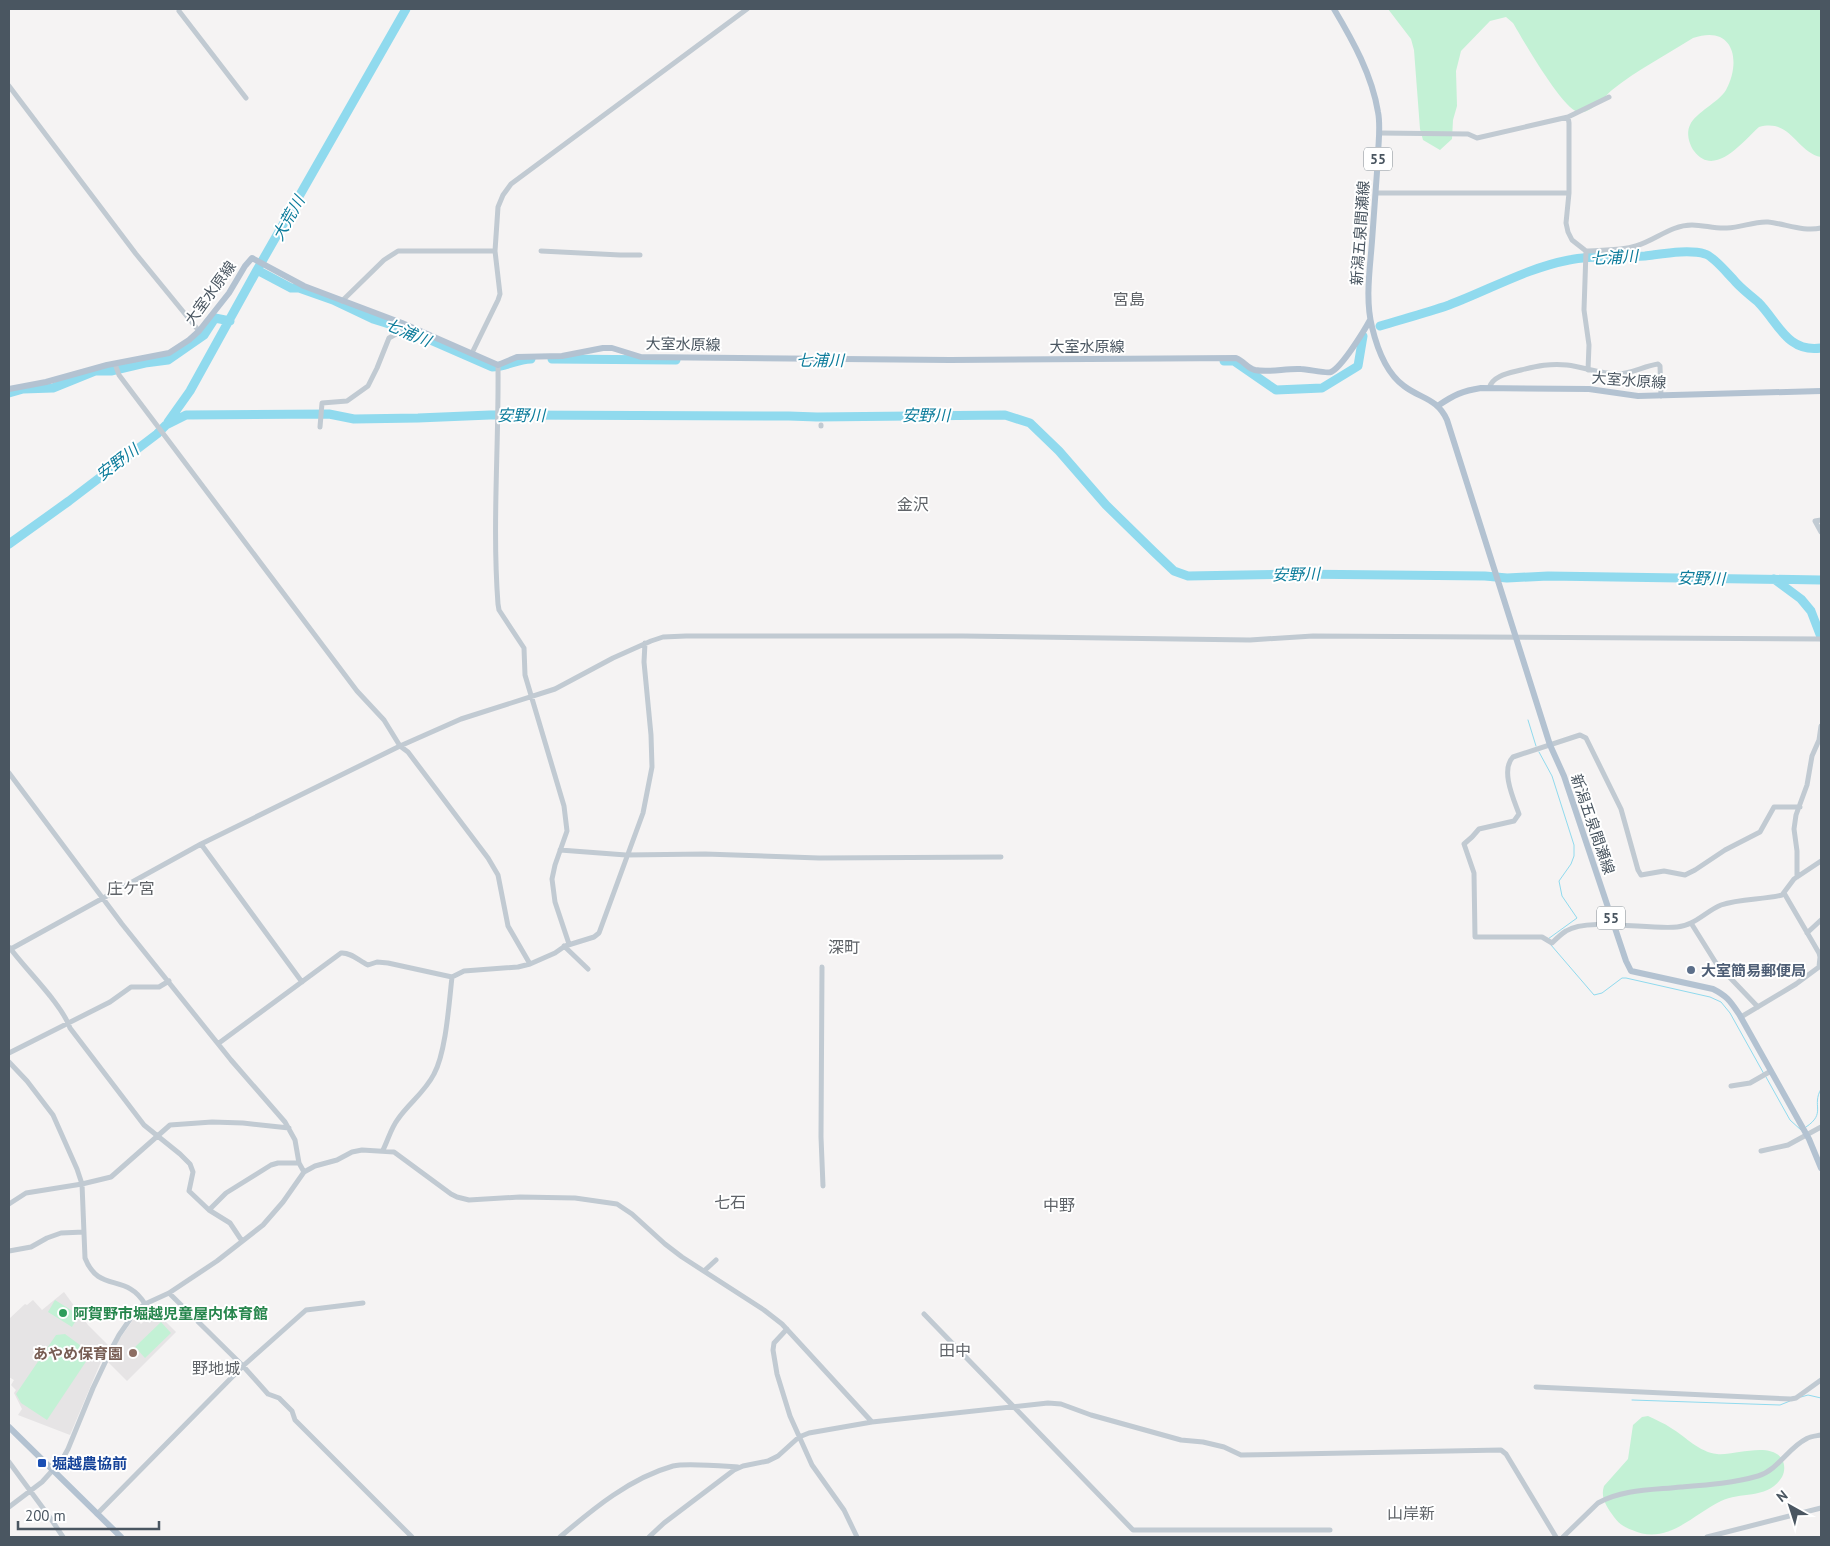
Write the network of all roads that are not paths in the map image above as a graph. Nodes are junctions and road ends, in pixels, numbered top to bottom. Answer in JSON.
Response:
{"nodes":[{"id":1,"x":747,"y":9,"type":"edge"},
{"id":2,"x":1334,"y":9,"type":"edge"},
{"id":3,"x":179,"y":11,"type":"dead end"},
{"id":4,"x":9,"y":86,"type":"edge"},
{"id":5,"x":246,"y":98,"type":"dead end"},
{"id":6,"x":1609,"y":98,"type":"dead end"},
{"id":7,"x":1568,"y":117,"type":"junction"},
{"id":8,"x":1380,"y":134,"type":"junction"},
{"id":9,"x":1376,"y":193,"type":"junction"},
{"id":10,"x":1569,"y":193,"type":"junction"},
{"id":11,"x":1821,"y":228,"type":"edge"},
{"id":12,"x":495,"y":251,"type":"junction"},
{"id":13,"x":541,"y":251,"type":"dead end"},
{"id":14,"x":1586,"y":252,"type":"junction"},
{"id":15,"x":640,"y":255,"type":"dead end"},
{"id":16,"x":342,"y":301,"type":"junction"},
{"id":17,"x":1370,"y":320,"type":"junction"},
{"id":18,"x":402,"y":323,"type":"junction"},
{"id":19,"x":199,"y":331,"type":"junction"},
{"id":20,"x":472,"y":353,"type":"junction"},
{"id":21,"x":498,"y":365,"type":"junction"},
{"id":22,"x":116,"y":367,"type":"junction"},
{"id":23,"x":1588,"y":370,"type":"junction"},
{"id":24,"x":1489,"y":388,"type":"junction"},
{"id":25,"x":9,"y":389,"type":"edge"},
{"id":26,"x":1821,"y":391,"type":"edge"},
{"id":27,"x":1661,"y":396,"type":"junction"},
{"id":28,"x":1439,"y":405,"type":"junction"},
{"id":29,"x":321,"y":425,"type":"dead end"},
{"id":30,"x":1821,"y":520,"type":"edge"},
{"id":31,"x":1821,"y":532,"type":"edge"},
{"id":32,"x":1516,"y":637,"type":"junction"},
{"id":33,"x":1818,"y":639,"type":"edge"},
{"id":34,"x":645,"y":643,"type":"junction"},
{"id":35,"x":532,"y":697,"type":"junction"},
{"id":36,"x":1821,"y":726,"type":"edge"},
{"id":37,"x":1550,"y":745,"type":"junction"},
{"id":38,"x":400,"y":746,"type":"junction"},
{"id":39,"x":9,"y":773,"type":"edge"},
{"id":40,"x":1800,"y":807,"type":"junction"},
{"id":41,"x":201,"y":844,"type":"junction"},
{"id":42,"x":560,"y":850,"type":"junction"},
{"id":43,"x":626,"y":855,"type":"junction"},
{"id":44,"x":1001,"y":857,"type":"dead end"},
{"id":45,"x":1821,"y":861,"type":"edge"},
{"id":46,"x":1797,"y":877,"type":"junction"},
{"id":47,"x":1784,"y":893,"type":"junction"},
{"id":48,"x":104,"y":899,"type":"junction"},
{"id":49,"x":1821,"y":920,"type":"edge"},
{"id":50,"x":1691,"y":923,"type":"junction"},
{"id":51,"x":1614,"y":926,"type":"junction"},
{"id":52,"x":1807,"y":933,"type":"junction"},
{"id":53,"x":566,"y":945,"type":"junction"},
{"id":54,"x":9,"y":949,"type":"edge"},
{"id":55,"x":530,"y":964,"type":"junction"},
{"id":56,"x":822,"y":967,"type":"dead end"},
{"id":57,"x":588,"y":969,"type":"dead end"},
{"id":58,"x":452,"y":977,"type":"junction"},
{"id":59,"x":169,"y":981,"type":"junction"},
{"id":60,"x":302,"y":982,"type":"junction"},
{"id":61,"x":1758,"y":1006,"type":"junction"},
{"id":62,"x":1741,"y":1017,"type":"junction"},
{"id":63,"x":68,"y":1022,"type":"junction"},
{"id":64,"x":219,"y":1044,"type":"junction"},
{"id":65,"x":9,"y":1053,"type":"edge"},
{"id":66,"x":9,"y":1062,"type":"edge"},
{"id":67,"x":1771,"y":1071,"type":"junction"},
{"id":68,"x":1731,"y":1086,"type":"dead end"},
{"id":69,"x":1821,"y":1127,"type":"edge"},
{"id":70,"x":289,"y":1128,"type":"junction"},
{"id":71,"x":1807,"y":1136,"type":"junction"},
{"id":72,"x":157,"y":1137,"type":"junction"},
{"id":73,"x":383,"y":1150,"type":"junction"},
{"id":74,"x":1762,"y":1152,"type":"dead end"},
{"id":75,"x":299,"y":1163,"type":"junction"},
{"id":76,"x":1821,"y":1166,"type":"edge"},
{"id":77,"x":304,"y":1172,"type":"junction"},
{"id":78,"x":82,"y":1184,"type":"junction"},
{"id":79,"x":823,"y":1186,"type":"dead end"},
{"id":80,"x":9,"y":1204,"type":"edge"},
{"id":81,"x":208,"y":1210,"type":"junction"},
{"id":82,"x":84,"y":1232,"type":"junction"},
{"id":83,"x":242,"y":1241,"type":"junction"},
{"id":84,"x":9,"y":1251,"type":"edge"},
{"id":85,"x":716,"y":1260,"type":"dead end"},
{"id":86,"x":704,"y":1270,"type":"junction"},
{"id":87,"x":169,"y":1293,"type":"junction"},
{"id":88,"x":364,"y":1303,"type":"dead end"},
{"id":89,"x":145,"y":1304,"type":"junction"},
{"id":90,"x":924,"y":1314,"type":"dead end"},
{"id":91,"x":787,"y":1329,"type":"junction"},
{"id":92,"x":243,"y":1366,"type":"junction"},
{"id":93,"x":1821,"y":1380,"type":"edge"},
{"id":94,"x":1536,"y":1387,"type":"dead end"},
{"id":95,"x":1014,"y":1406,"type":"junction"},
{"id":96,"x":872,"y":1422,"type":"junction"},
{"id":97,"x":9,"y":1427,"type":"edge"},
{"id":98,"x":1821,"y":1434,"type":"edge"},
{"id":99,"x":799,"y":1438,"type":"junction"},
{"id":100,"x":9,"y":1462,"type":"edge"},
{"id":101,"x":741,"y":1467,"type":"junction"},
{"id":102,"x":52,"y":1471,"type":"junction"},
{"id":103,"x":30,"y":1491,"type":"junction"},
{"id":104,"x":9,"y":1507,"type":"edge"},
{"id":105,"x":1821,"y":1508,"type":"edge"},
{"id":106,"x":97,"y":1514,"type":"junction"},
{"id":107,"x":1330,"y":1530,"type":"dead end"},
{"id":108,"x":63,"y":1537,"type":"edge"},
{"id":109,"x":121,"y":1537,"type":"edge"},
{"id":110,"x":412,"y":1537,"type":"edge"},
{"id":111,"x":560,"y":1537,"type":"edge"},
{"id":112,"x":649,"y":1537,"type":"edge"},
{"id":113,"x":857,"y":1537,"type":"edge"},
{"id":114,"x":1556,"y":1537,"type":"edge"},
{"id":115,"x":1563,"y":1537,"type":"edge"},
{"id":116,"x":1707,"y":1537,"type":"edge"}],
"edges":[{"from":1,"to":12,"type":"street"},
{"from":2,"to":8,"type":"main road","name":"新潟五泉間瀬線","number":"55"},
{"from":3,"to":5,"type":"street"},
{"from":4,"to":19,"type":"street"},
{"from":6,"to":7,"type":"street"},
{"from":7,"to":8,"type":"street"},
{"from":7,"to":10,"type":"street"},
{"from":8,"to":9,"type":"main road","name":"新潟五泉間瀬線","number":"55"},
{"from":9,"to":10,"type":"street"},
{"from":9,"to":17,"type":"main road","name":"新潟五泉間瀬線","number":"55"},
{"from":10,"to":14,"type":"street"},
{"from":11,"to":14,"type":"street"},
{"from":12,"to":16,"type":"street"},
{"from":12,"to":20,"type":"street"},
{"from":13,"to":15,"type":"street"},
{"from":14,"to":23,"type":"street"},
{"from":16,"to":18,"type":"main road","name":"大室水原線"},
{"from":16,"to":19,"type":"main road","name":"大室水原線"},
{"from":17,"to":21,"type":"main road","name":"大室水原線"},
{"from":17,"to":28,"type":"main road","number":"55"},
{"from":18,"to":20,"type":"main road","name":"大室水原線"},
{"from":18,"to":29,"type":"street"},
{"from":19,"to":22,"type":"main road","name":"大室水原線"},
{"from":20,"to":21,"type":"main road","name":"大室水原線"},
{"from":21,"to":35,"type":"street"},
{"from":22,"to":25,"type":"main road","name":"大室水原線"},
{"from":22,"to":38,"type":"street"},
{"from":23,"to":24,"type":"street"},
{"from":23,"to":27,"type":"street"},
{"from":24,"to":27,"type":"main road","name":"大室水原線"},
{"from":24,"to":28,"type":"main road","name":"大室水原線"},
{"from":26,"to":27,"type":"main road","name":"大室水原線"},
{"from":28,"to":32,"type":"main road","name":"新潟五泉間瀬線","number":"55"},
{"from":30,"to":31,"type":"street"},
{"from":32,"to":33,"type":"street"},
{"from":32,"to":34,"type":"street"},
{"from":32,"to":37,"type":"main road","name":"新潟五泉間瀬線","number":"55"},
{"from":34,"to":35,"type":"street"},
{"from":34,"to":43,"type":"street"},
{"from":35,"to":38,"type":"street"},
{"from":35,"to":42,"type":"street"},
{"from":36,"to":40,"type":"street"},
{"from":37,"to":40,"type":"street"},
{"from":37,"to":51,"type":"main road","name":"新潟五泉間瀬線","number":"55"},
{"from":37,"to":51,"type":"street"},
{"from":38,"to":41,"type":"street"},
{"from":38,"to":55,"type":"street"},
{"from":39,"to":48,"type":"street"},
{"from":40,"to":46,"type":"street"},
{"from":41,"to":48,"type":"street"},
{"from":41,"to":60,"type":"street"},
{"from":42,"to":43,"type":"street"},
{"from":42,"to":53,"type":"street"},
{"from":43,"to":44,"type":"street"},
{"from":43,"to":53,"type":"street"},
{"from":45,"to":46,"type":"street"},
{"from":46,"to":47,"type":"street"},
{"from":47,"to":50,"type":"street"},
{"from":47,"to":52,"type":"street"},
{"from":48,"to":54,"type":"street"},
{"from":48,"to":59,"type":"street"},
{"from":49,"to":52,"type":"street"},
{"from":50,"to":51,"type":"street"},
{"from":50,"to":61,"type":"street"},
{"from":51,"to":62,"type":"main road","name":"新潟五泉間瀬線","number":"55"},
{"from":52,"to":61,"type":"street"},
{"from":53,"to":55,"type":"street"},
{"from":53,"to":57,"type":"street"},
{"from":54,"to":63,"type":"street"},
{"from":55,"to":58,"type":"street"},
{"from":56,"to":79,"type":"street"},
{"from":58,"to":60,"type":"street"},
{"from":58,"to":73,"type":"street"},
{"from":59,"to":63,"type":"street"},
{"from":59,"to":64,"type":"street"},
{"from":60,"to":64,"type":"street"},
{"from":61,"to":62,"type":"street"},
{"from":62,"to":67,"type":"main road","name":"新潟五泉間瀬線","number":"55"},
{"from":63,"to":65,"type":"street"},
{"from":63,"to":72,"type":"street"},
{"from":64,"to":70,"type":"street"},
{"from":66,"to":78,"type":"street"},
{"from":67,"to":68,"type":"street"},
{"from":67,"to":71,"type":"main road","name":"新潟五泉間瀬線","number":"55"},
{"from":69,"to":71,"type":"street"},
{"from":70,"to":72,"type":"street"},
{"from":70,"to":75,"type":"street"},
{"from":71,"to":74,"type":"street"},
{"from":71,"to":76,"type":"main road","name":"新潟五泉間瀬線","number":"55"},
{"from":72,"to":78,"type":"street"},
{"from":72,"to":81,"type":"street"},
{"from":73,"to":77,"type":"street"},
{"from":73,"to":86,"type":"street"},
{"from":75,"to":77,"type":"street"},
{"from":75,"to":81,"type":"street"},
{"from":77,"to":83,"type":"street"},
{"from":78,"to":80,"type":"street"},
{"from":78,"to":82,"type":"street"},
{"from":81,"to":83,"type":"street"},
{"from":82,"to":84,"type":"street"},
{"from":82,"to":89,"type":"street"},
{"from":83,"to":87,"type":"street"},
{"from":85,"to":86,"type":"street"},
{"from":86,"to":91,"type":"street"},
{"from":87,"to":89,"type":"street"},
{"from":87,"to":92,"type":"street"},
{"from":88,"to":92,"type":"street"},
{"from":89,"to":102,"type":"street"},
{"from":90,"to":95,"type":"street"},
{"from":91,"to":96,"type":"street"},
{"from":91,"to":99,"type":"street"},
{"from":92,"to":106,"type":"street"},
{"from":92,"to":110,"type":"street"},
{"from":93,"to":94,"type":"street"},
{"from":95,"to":96,"type":"street"},
{"from":95,"to":107,"type":"street"},
{"from":95,"to":114,"type":"street"},
{"from":96,"to":99,"type":"street"},
{"from":97,"to":102,"type":"main road"},
{"from":98,"to":115,"type":"street"},
{"from":99,"to":101,"type":"street"},
{"from":99,"to":113,"type":"street"},
{"from":100,"to":103,"type":"street"},
{"from":101,"to":111,"type":"street"},
{"from":101,"to":112,"type":"street"},
{"from":102,"to":103,"type":"street"},
{"from":102,"to":106,"type":"main road"},
{"from":103,"to":104,"type":"street"},
{"from":103,"to":108,"type":"street"},
{"from":105,"to":116,"type":"street"},
{"from":106,"to":109,"type":"main road"}]}
